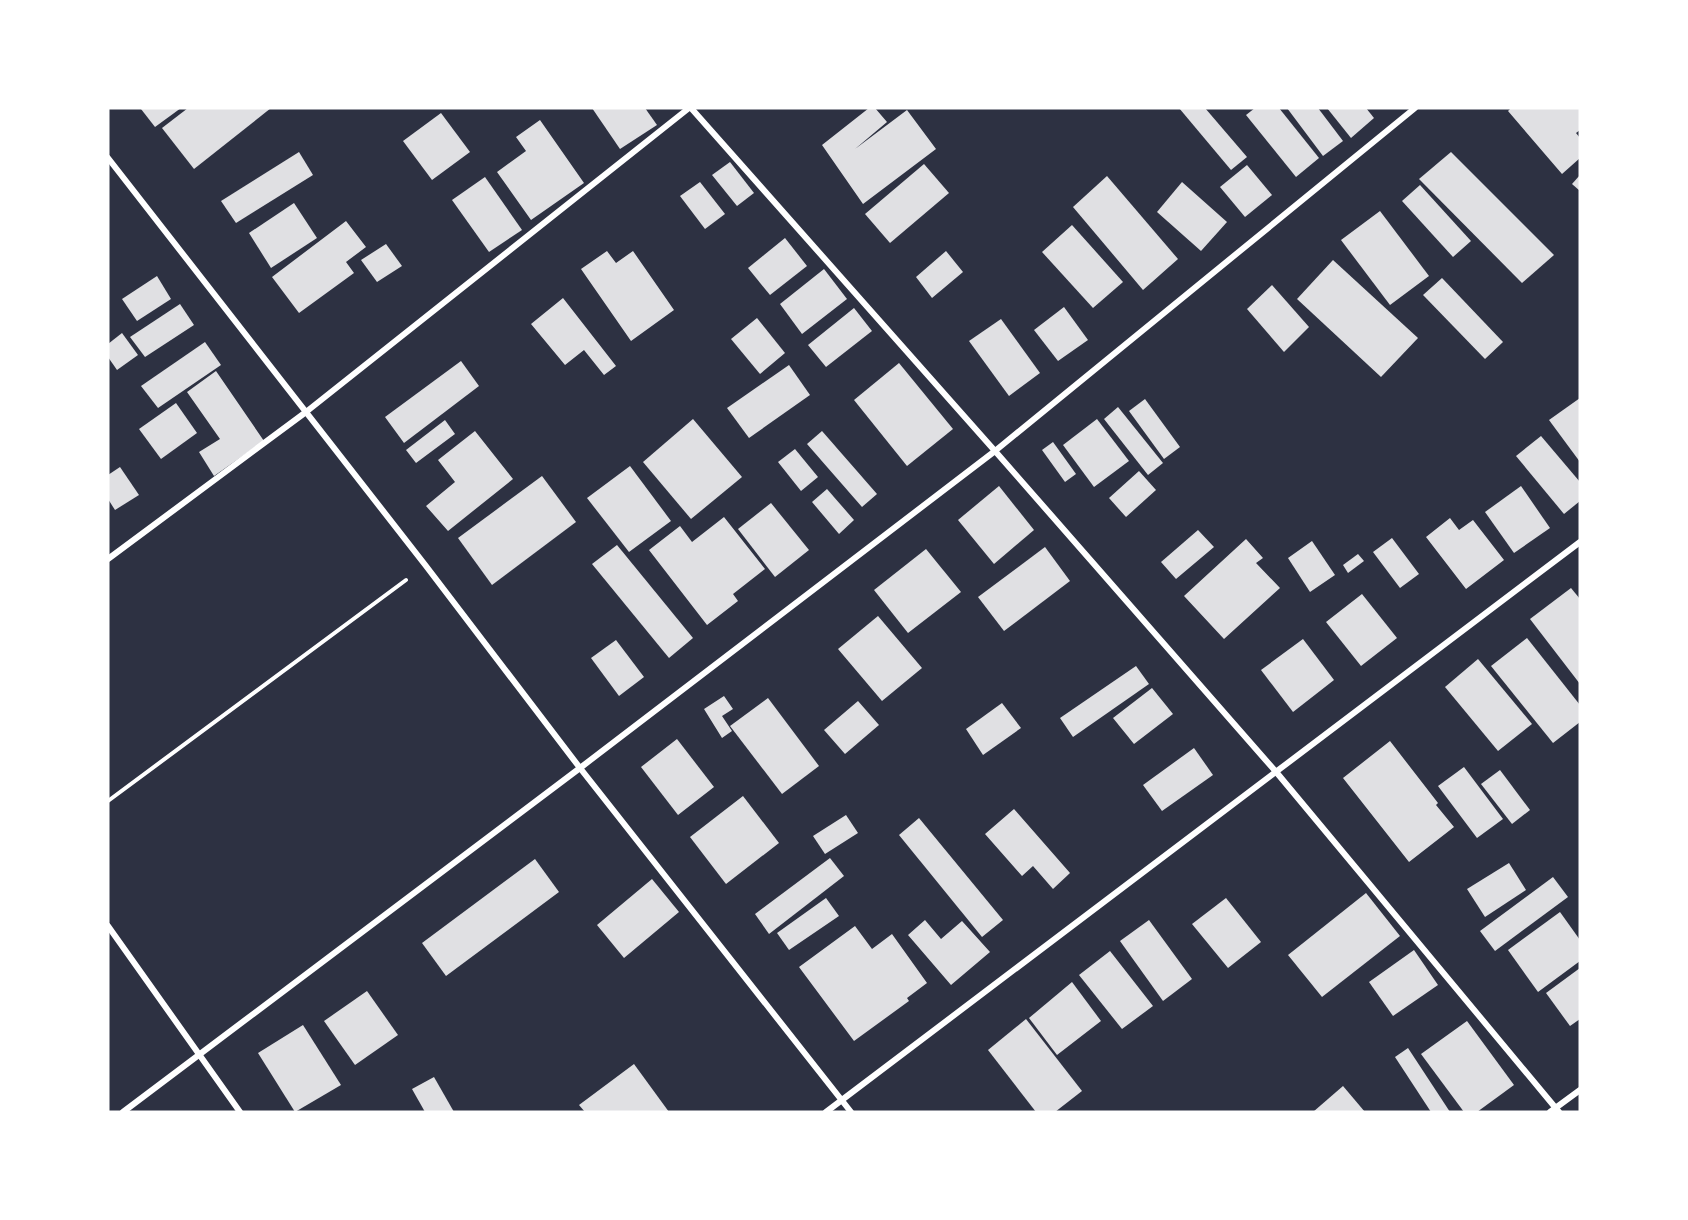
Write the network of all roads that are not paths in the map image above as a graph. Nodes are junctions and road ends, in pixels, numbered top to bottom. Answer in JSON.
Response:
{"nodes":[{"id":1,"x":690,"y":108,"type":"edge"},
{"id":2,"x":1415,"y":108,"type":"edge"},
{"id":3,"x":108,"y":158,"type":"edge"},
{"id":4,"x":306,"y":412,"type":"junction"},
{"id":5,"x":995,"y":451,"type":"junction"},
{"id":6,"x":1580,"y":542,"type":"edge"},
{"id":7,"x":108,"y":559,"type":"edge"},
{"id":8,"x":580,"y":768,"type":"junction"},
{"id":9,"x":1276,"y":773,"type":"junction"},
{"id":10,"x":108,"y":926,"type":"edge"},
{"id":11,"x":199,"y":1056,"type":"junction"},
{"id":12,"x":1580,"y":1090,"type":"edge"},
{"id":13,"x":841,"y":1100,"type":"junction"},
{"id":14,"x":1555,"y":1111,"type":"edge"},
{"id":15,"x":123,"y":1112,"type":"edge"},
{"id":16,"x":240,"y":1112,"type":"edge"},
{"id":17,"x":826,"y":1112,"type":"edge"},
{"id":18,"x":851,"y":1112,"type":"edge"}],
"edges":[{"from":1,"to":4,"type":"street"},
{"from":1,"to":5,"type":"street"},
{"from":2,"to":5,"type":"street"},
{"from":3,"to":4,"type":"street"},
{"from":4,"to":7,"type":"street"},
{"from":4,"to":8,"type":"street"},
{"from":5,"to":8,"type":"street"},
{"from":5,"to":9,"type":"street"},
{"from":6,"to":9,"type":"street"},
{"from":8,"to":11,"type":"street"},
{"from":8,"to":13,"type":"street"},
{"from":9,"to":13,"type":"street"},
{"from":9,"to":14,"type":"street"},
{"from":10,"to":11,"type":"street"},
{"from":11,"to":15,"type":"street"},
{"from":11,"to":16,"type":"street"},
{"from":12,"to":14,"type":"street"},
{"from":13,"to":17,"type":"street"},
{"from":13,"to":18,"type":"street"}]}
